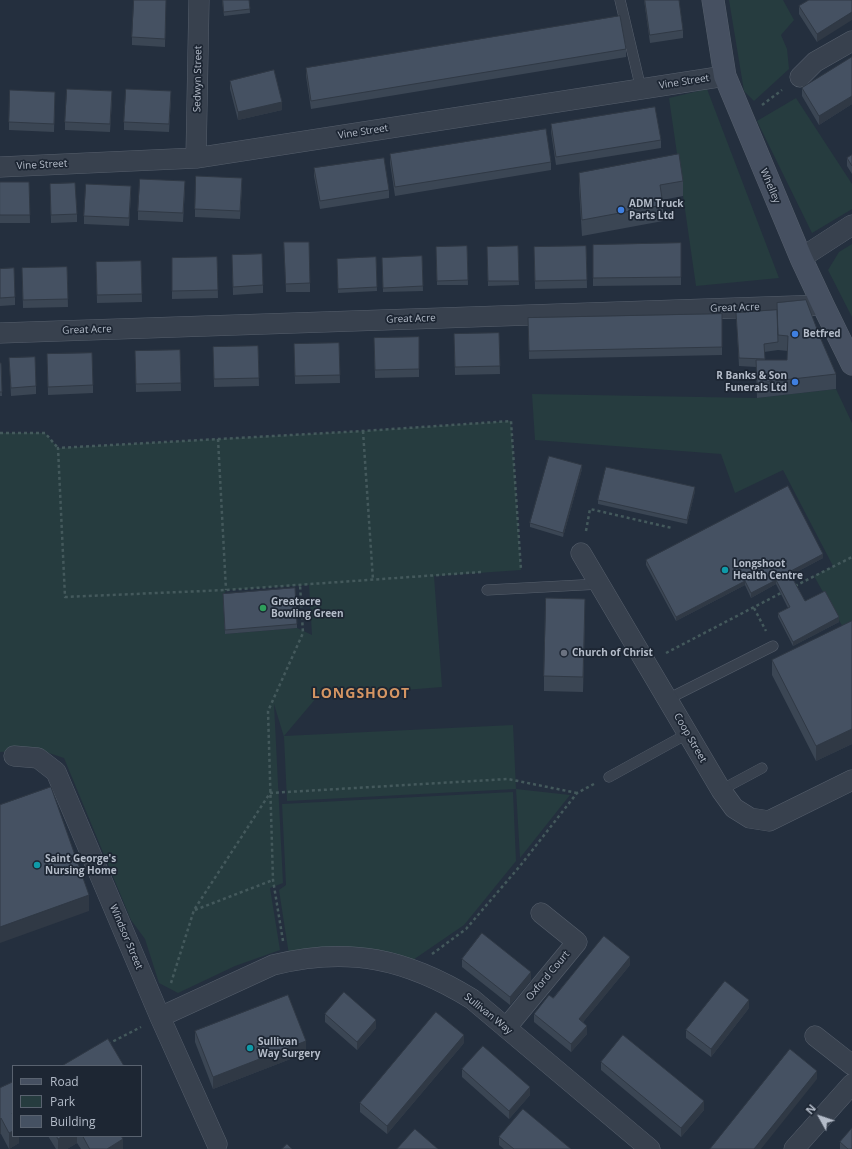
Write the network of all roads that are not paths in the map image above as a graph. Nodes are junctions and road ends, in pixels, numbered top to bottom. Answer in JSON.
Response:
{"nodes":[{"id":1,"x":199,"y":0,"type":"edge"},
{"id":2,"x":620,"y":0,"type":"edge"},
{"id":3,"x":713,"y":0,"type":"edge"},
{"id":4,"x":852,"y":40,"type":"edge"},
{"id":5,"x":725,"y":76,"type":"junction"},
{"id":6,"x":800,"y":77,"type":"road end"},
{"id":7,"x":641,"y":89,"type":"junction"},
{"id":8,"x":196,"y":158,"type":"junction"},
{"id":9,"x":0,"y":167,"type":"edge"},
{"id":10,"x":852,"y":225,"type":"edge"},
{"id":11,"x":801,"y":258,"type":"junction"},
{"id":12,"x":822,"y":305,"type":"junction"},
{"id":13,"x":0,"y":332,"type":"edge"},
{"id":14,"x":852,"y":364,"type":"edge"},
{"id":15,"x":582,"y":553,"type":"road end"},
{"id":16,"x":600,"y":584,"type":"junction"},
{"id":17,"x":486,"y":590,"type":"dead end"},
{"id":18,"x":773,"y":646,"type":"dead end"},
{"id":19,"x":668,"y":699,"type":"junction"},
{"id":20,"x":687,"y":734,"type":"junction"},
{"id":21,"x":14,"y":756,"type":"dead end"},
{"id":22,"x":762,"y":768,"type":"dead end"},
{"id":23,"x":609,"y":777,"type":"road end"},
{"id":24,"x":852,"y":780,"type":"edge"},
{"id":25,"x":721,"y":790,"type":"junction"},
{"id":26,"x":541,"y":913,"type":"dead end"},
{"id":27,"x":160,"y":1017,"type":"junction"},
{"id":28,"x":506,"y":1028,"type":"junction"},
{"id":29,"x":815,"y":1036,"type":"dead end"},
{"id":30,"x":852,"y":1065,"type":"edge"},
{"id":31,"x":852,"y":1084,"type":"edge"},
{"id":32,"x":218,"y":1147,"type":"edge"},
{"id":33,"x":644,"y":1147,"type":"edge"},
{"id":34,"x":794,"y":1149,"type":"edge"}],
"edges":[{"from":1,"to":8,"type":"street","name":"Sedwyn Street"},
{"from":2,"to":7,"type":"lane"},
{"from":3,"to":5,"type":"main road","name":"Whelley"},
{"from":4,"to":6,"type":"street"},
{"from":5,"to":7,"type":"street","name":"Vine Street"},
{"from":5,"to":11,"type":"main road","name":"Whelley"},
{"from":7,"to":8,"type":"street","name":"Vine Street"},
{"from":8,"to":9,"type":"street","name":"Vine Street"},
{"from":10,"to":11,"type":"street"},
{"from":11,"to":12,"type":"main road","name":"Whelley"},
{"from":12,"to":13,"type":"street","name":"Great Acre"},
{"from":12,"to":14,"type":"main road","name":"Whelley"},
{"from":15,"to":16,"type":"street","name":"Coop Street"},
{"from":16,"to":17,"type":"lane"},
{"from":16,"to":19,"type":"street","name":"Coop Street"},
{"from":18,"to":19,"type":"lane"},
{"from":19,"to":20,"type":"street","name":"Coop Street"},
{"from":20,"to":23,"type":"lane"},
{"from":20,"to":25,"type":"street","name":"Coop Street"},
{"from":21,"to":27,"type":"street","name":"Windsor Street"},
{"from":22,"to":25,"type":"lane"},
{"from":24,"to":25,"type":"street","name":"Coop Street"},
{"from":26,"to":28,"type":"street","name":"Oxford Court"},
{"from":27,"to":28,"type":"street","name":"Sullivan Way"},
{"from":27,"to":32,"type":"street","name":"Windsor Street"},
{"from":28,"to":33,"type":"street","name":"Sullivan Way"},
{"from":29,"to":30,"type":"street"},
{"from":31,"to":34,"type":"street"}]}
